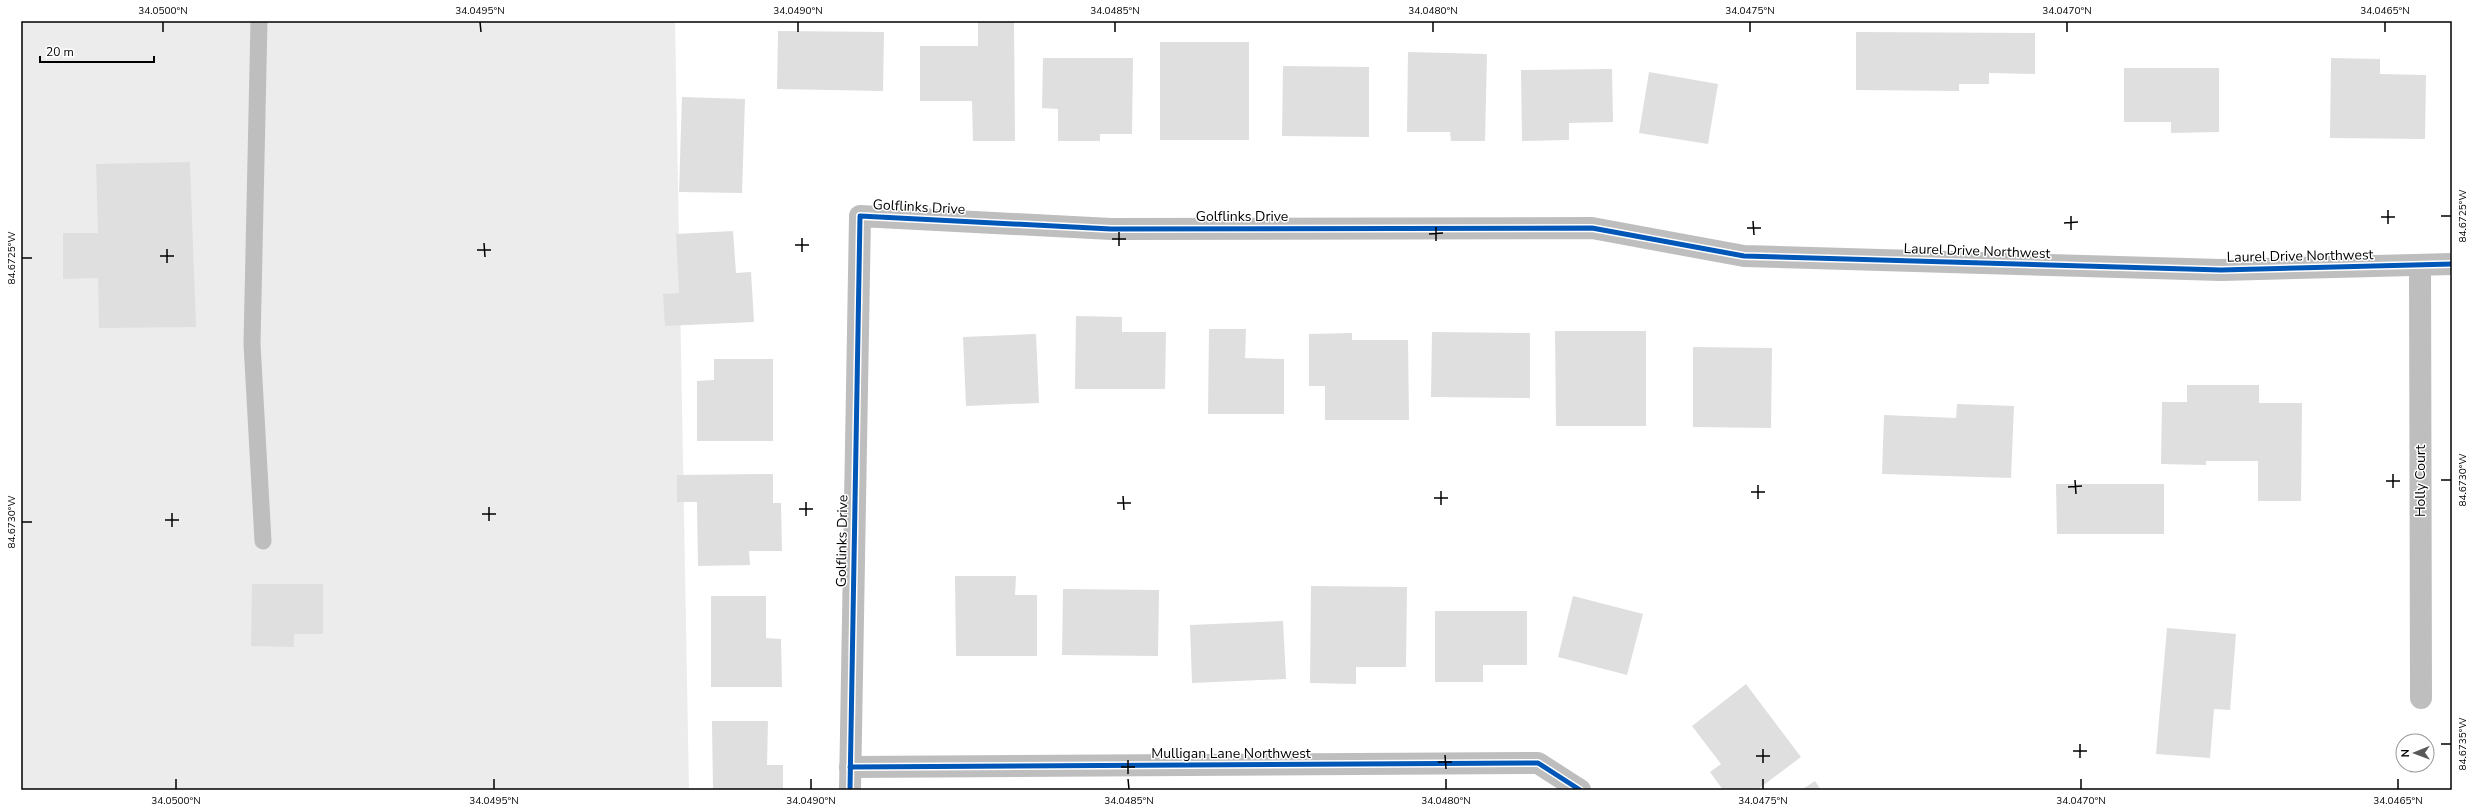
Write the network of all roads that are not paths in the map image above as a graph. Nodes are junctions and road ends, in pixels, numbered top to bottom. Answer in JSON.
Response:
{"nodes":[{"id":1,"x":259,"y":21,"type":"edge"},
{"id":2,"x":1503,"y":228,"type":"joint"},
{"id":3,"x":2452,"y":264,"type":"edge"},
{"id":4,"x":2420,"y":265,"type":"junction"},
{"id":5,"x":263,"y":541,"type":"dead end"},
{"id":6,"x":2421,"y":698,"type":"dead end"},
{"id":7,"x":850,"y":767,"type":"junction"},
{"id":8,"x":850,"y":790,"type":"edge"},
{"id":9,"x":1580,"y":790,"type":"edge"}],
"edges":[{"from":1,"to":5,"type":"lane"},
{"from":2,"to":4,"type":"street","name":"Laurel Drive Northwest"},
{"from":2,"to":7,"type":"street","name":"Golflinks Drive"},
{"from":3,"to":4,"type":"street","name":"Laurel Drive Northwest"},
{"from":4,"to":6,"type":"street","name":"Holly Court"},
{"from":7,"to":8,"type":"street","name":"Golflinks Drive"},
{"from":7,"to":9,"type":"street","name":"Mulligan Lane Northwest"}]}
